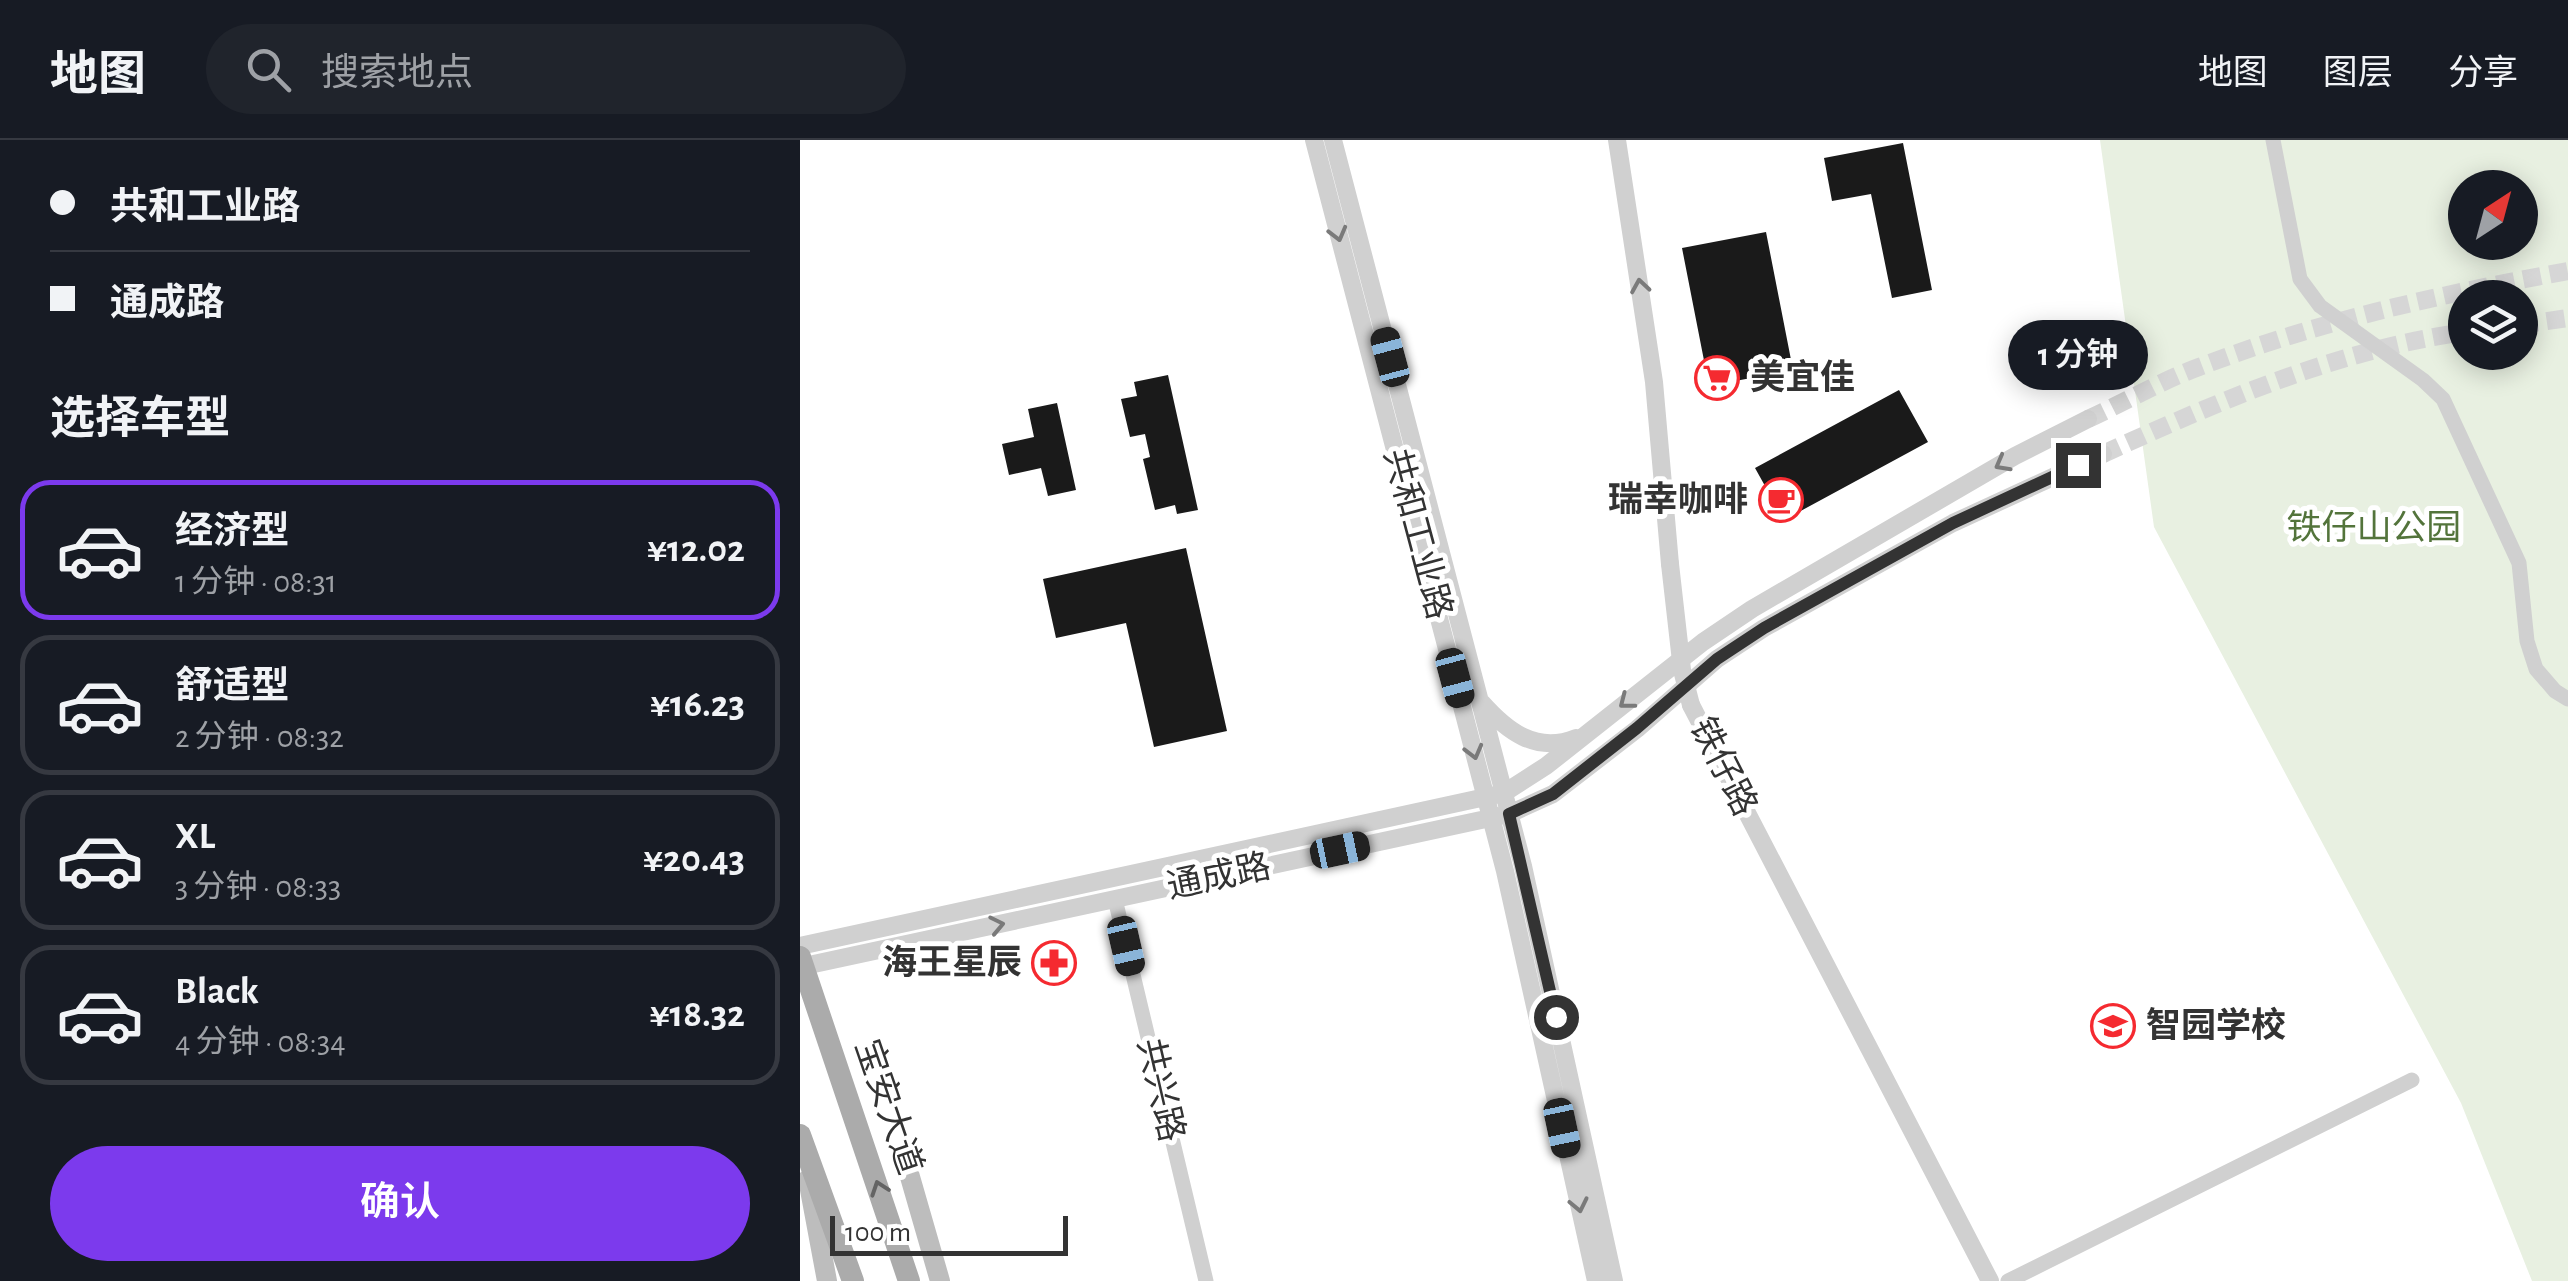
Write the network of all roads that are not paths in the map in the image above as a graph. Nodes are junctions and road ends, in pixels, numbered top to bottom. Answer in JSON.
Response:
{"nodes":[{"id":1,"x":1314,"y":140,"type":"edge"},
{"id":2,"x":1332,"y":140,"type":"edge"},
{"id":3,"x":1617,"y":140,"type":"edge"},
{"id":4,"x":2273,"y":140,"type":"edge"},
{"id":5,"x":2088,"y":419,"type":"tunnel mouth"},
{"id":6,"x":2103,"y":454,"type":"tunnel mouth"},
{"id":7,"x":1479,"y":699,"type":"junction"},
{"id":8,"x":2568,"y":699,"type":"edge"},
{"id":9,"x":1586,"y":734,"type":"junction"},
{"id":10,"x":1495,"y":795,"type":"junction"},
{"id":11,"x":1500,"y":816,"type":"junction"},
{"id":12,"x":1115,"y":899,"type":"junction"},
{"id":13,"x":801,"y":959,"type":"edge"},
{"id":14,"x":2412,"y":1080,"type":"dead end"},
{"id":15,"x":800,"y":1136,"type":"edge"},
{"id":16,"x":904,"y":1156,"type":"dead end"},
{"id":17,"x":828,"y":1281,"type":"edge"},
{"id":18,"x":853,"y":1281,"type":"edge"},
{"id":19,"x":909,"y":1281,"type":"edge"},
{"id":20,"x":940,"y":1281,"type":"edge"},
{"id":21,"x":1206,"y":1281,"type":"edge"},
{"id":22,"x":1596,"y":1281,"type":"edge"},
{"id":23,"x":1614,"y":1281,"type":"edge"},
{"id":24,"x":1990,"y":1281,"type":"edge"},
{"id":25,"x":2008,"y":1281,"type":"edge"}],
"edges":[{"from":1,"to":10,"type":"street","name":"共和工业路","one_way":true},
{"from":2,"to":7,"type":"street","name":"共和工业路"},
{"from":24,"to":3,"type":"street","name":"铁仔路","one_way":true,"bridge":true},
{"from":4,"to":8,"type":"street"},
{"from":5,"to":9,"type":"street","name":"通成路","one_way":true},
{"from":6,"to":11,"type":"street","name":"通成路"},
{"from":7,"to":9,"type":"street"},
{"from":7,"to":10,"type":"street","name":"共和工业路"},
{"from":9,"to":10,"type":"street","name":"通成路"},
{"from":10,"to":11,"type":"street","name":"共和工业路"},
{"from":10,"to":13,"type":"street","name":"通成路"},
{"from":11,"to":12,"type":"street","name":"通成路"},
{"from":11,"to":22,"type":"street","name":"共和工业路","one_way":true},
{"from":11,"to":23,"type":"street","name":"共和工业路"},
{"from":13,"to":12,"type":"street","name":"通成路","one_way":true},
{"from":12,"to":21,"type":"street","name":"共兴路"},
{"from":19,"to":13,"type":"main road","name":"宝安大道","one_way":true},
{"from":14,"to":25,"type":"street"},
{"from":15,"to":17,"type":"main road"},
{"from":15,"to":18,"type":"main road"},
{"from":16,"to":20,"type":"main road"}]}
